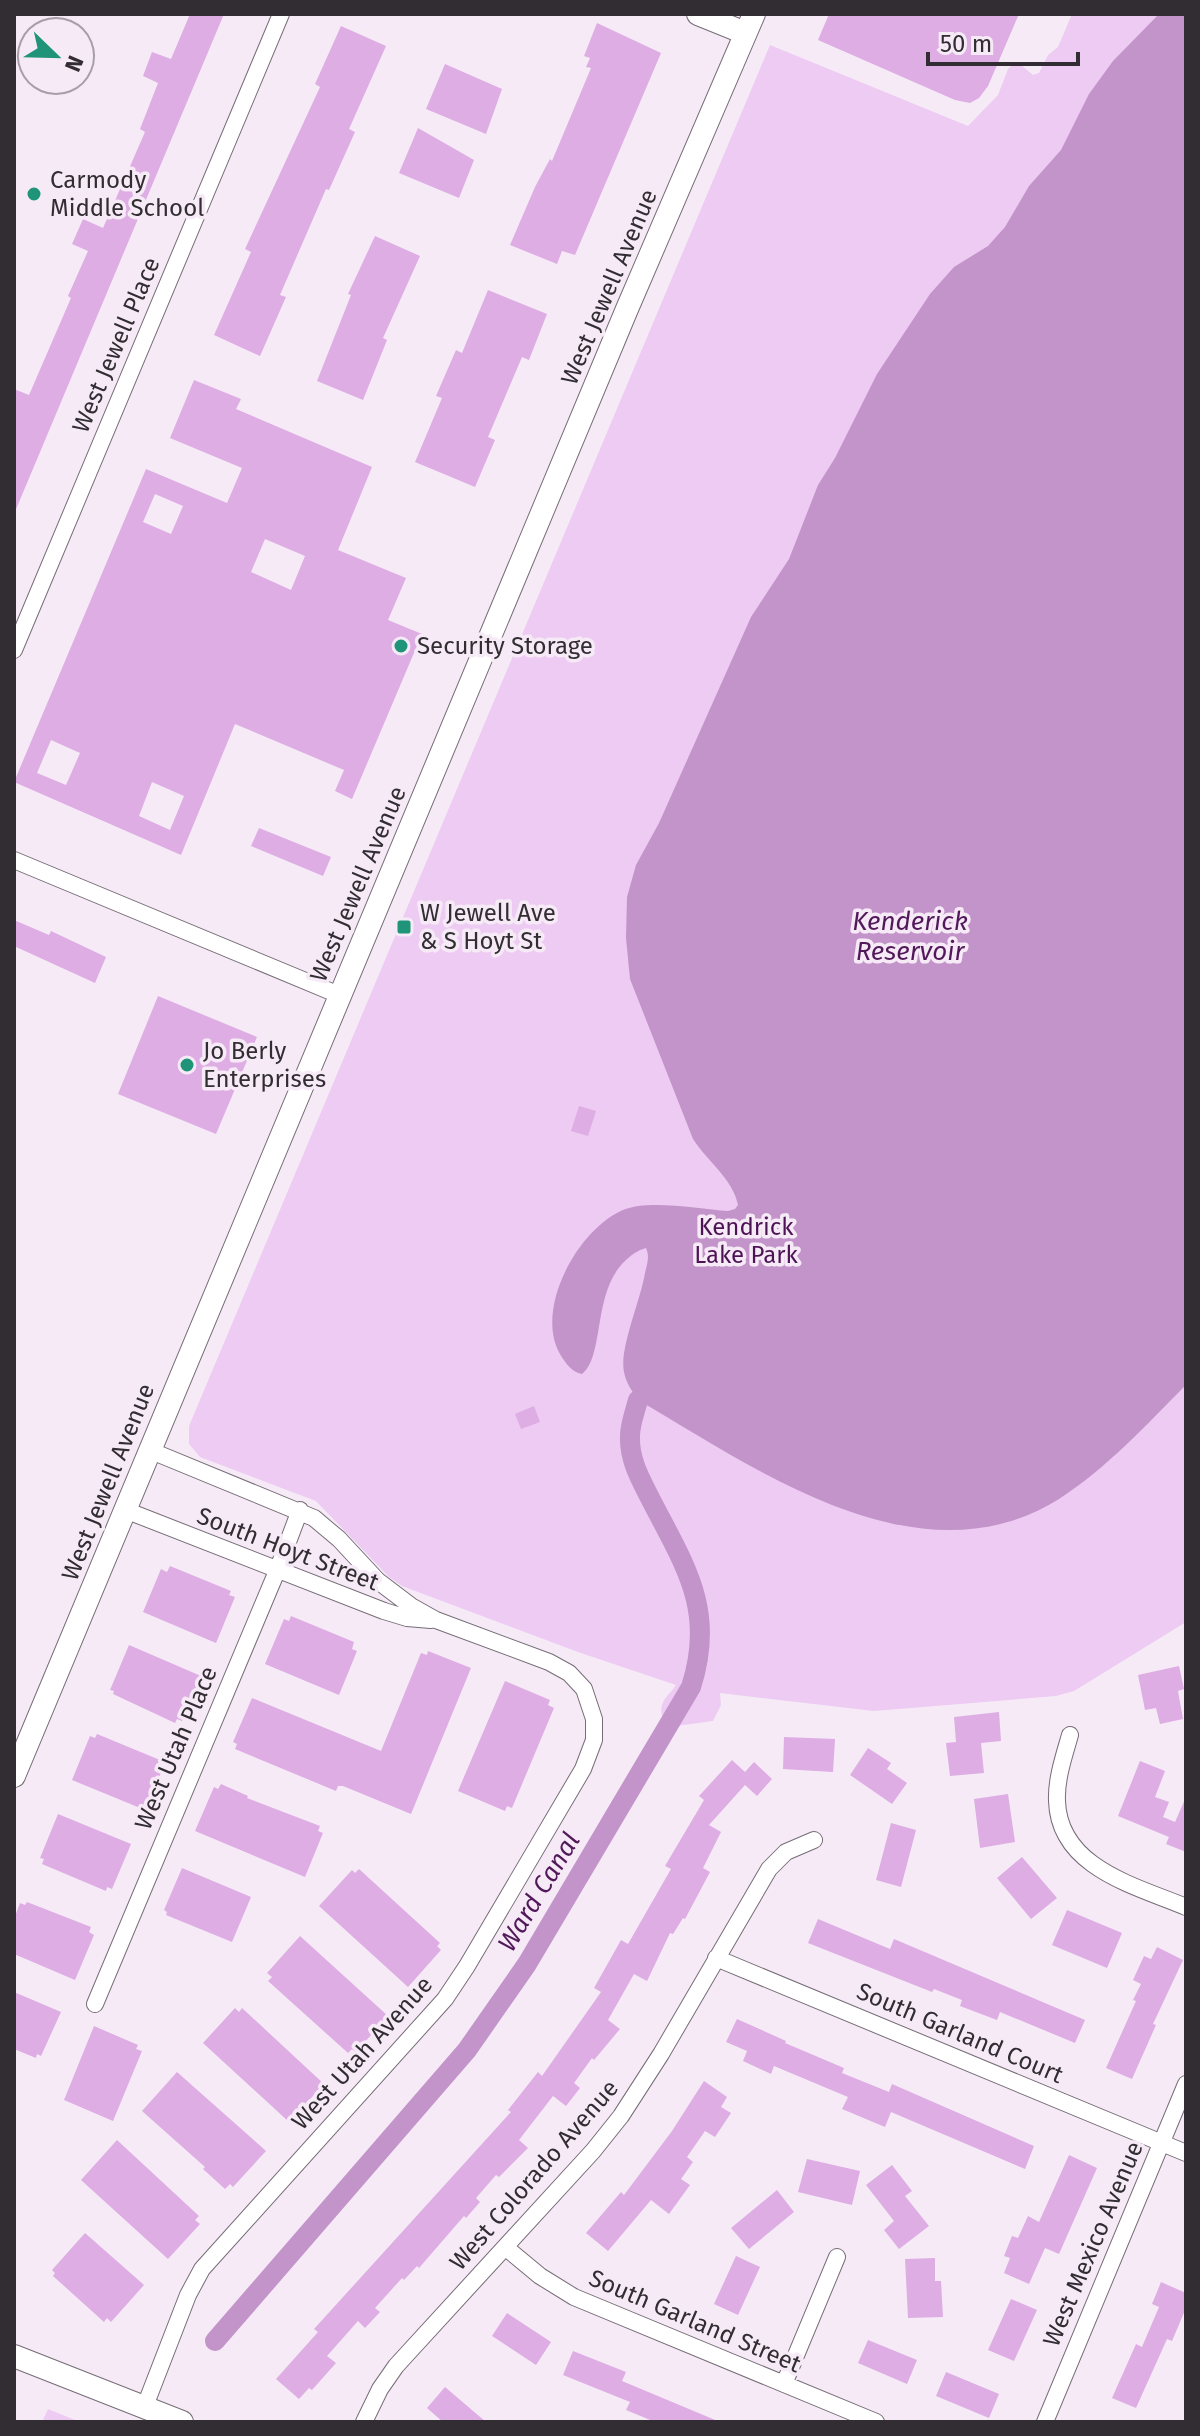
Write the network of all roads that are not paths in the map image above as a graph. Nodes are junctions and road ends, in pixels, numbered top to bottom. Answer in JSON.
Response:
{"nodes":[{"id":1,"x":281,"y":14,"type":"edge"},
{"id":2,"x":698,"y":14,"type":"edge"},
{"id":3,"x":750,"y":24,"type":"edge"},
{"id":4,"x":14,"y":650,"type":"edge"},
{"id":5,"x":14,"y":860,"type":"edge"},
{"id":6,"x":339,"y":995,"type":"junction"},
{"id":7,"x":149,"y":1450,"type":"junction"},
{"id":8,"x":125,"y":1510,"type":"junction"},
{"id":9,"x":300,"y":1510,"type":"junction"},
{"id":10,"x":277,"y":1571,"type":"junction"},
{"id":11,"x":436,"y":1620,"type":"junction"},
{"id":12,"x":594,"y":1719,"type":"joint"},
{"id":13,"x":1070,"y":1735,"type":"dead end"},
{"id":14,"x":14,"y":1776,"type":"edge"},
{"id":15,"x":814,"y":1840,"type":"dead end"},
{"id":16,"x":1186,"y":1907,"type":"edge"},
{"id":17,"x":716,"y":1958,"type":"junction"},
{"id":18,"x":95,"y":2004,"type":"dead end"},
{"id":19,"x":1186,"y":2084,"type":"edge"},
{"id":20,"x":1161,"y":2143,"type":"junction"},
{"id":21,"x":1186,"y":2153,"type":"edge"},
{"id":22,"x":505,"y":2247,"type":"junction"},
{"id":23,"x":837,"y":2257,"type":"dead end"},
{"id":24,"x":14,"y":2356,"type":"edge"},
{"id":25,"x":784,"y":2384,"type":"junction"},
{"id":26,"x":145,"y":2406,"type":"junction"},
{"id":27,"x":182,"y":2422,"type":"edge"},
{"id":28,"x":364,"y":2422,"type":"edge"},
{"id":29,"x":876,"y":2422,"type":"edge"},
{"id":30,"x":1045,"y":2422,"type":"edge"}],
"edges":[{"from":1,"to":4,"type":"street","name":"West Jewell Place"},
{"from":2,"to":3,"type":"main road"},
{"from":3,"to":6,"type":"main road","name":"West Jewell Avenue"},
{"from":5,"to":6,"type":"street"},
{"from":6,"to":7,"type":"main road","name":"West Jewell Avenue"},
{"from":7,"to":8,"type":"main road","name":"West Jewell Avenue"},
{"from":7,"to":9,"type":"street","name":"South Hoyt Street"},
{"from":8,"to":10,"type":"street","name":"South Hoyt Street"},
{"from":8,"to":14,"type":"main road","name":"West Jewell Avenue"},
{"from":9,"to":10,"type":"street","name":"West Utah Place"},
{"from":9,"to":11,"type":"street","name":"South Hoyt Street"},
{"from":10,"to":11,"type":"street","name":"South Hoyt Street"},
{"from":10,"to":18,"type":"street","name":"West Utah Place"},
{"from":11,"to":12,"type":"street","name":"South Hoyt Street"},
{"from":12,"to":26,"type":"street","name":"West Utah Avenue"},
{"from":13,"to":16,"type":"street"},
{"from":15,"to":17,"type":"street","name":"West Colorado Avenue"},
{"from":17,"to":20,"type":"street","name":"South Garland Court"},
{"from":17,"to":22,"type":"street","name":"West Colorado Avenue"},
{"from":19,"to":20,"type":"street","name":"West Mexico Avenue"},
{"from":20,"to":21,"type":"street","name":"South Garland Court"},
{"from":20,"to":30,"type":"street","name":"West Mexico Avenue"},
{"from":22,"to":25,"type":"street","name":"South Garland Street"},
{"from":22,"to":28,"type":"street","name":"West Colorado Avenue"},
{"from":23,"to":25,"type":"street"},
{"from":24,"to":26,"type":"main road"},
{"from":25,"to":29,"type":"street","name":"South Garland Street"},
{"from":26,"to":27,"type":"main road"}]}
